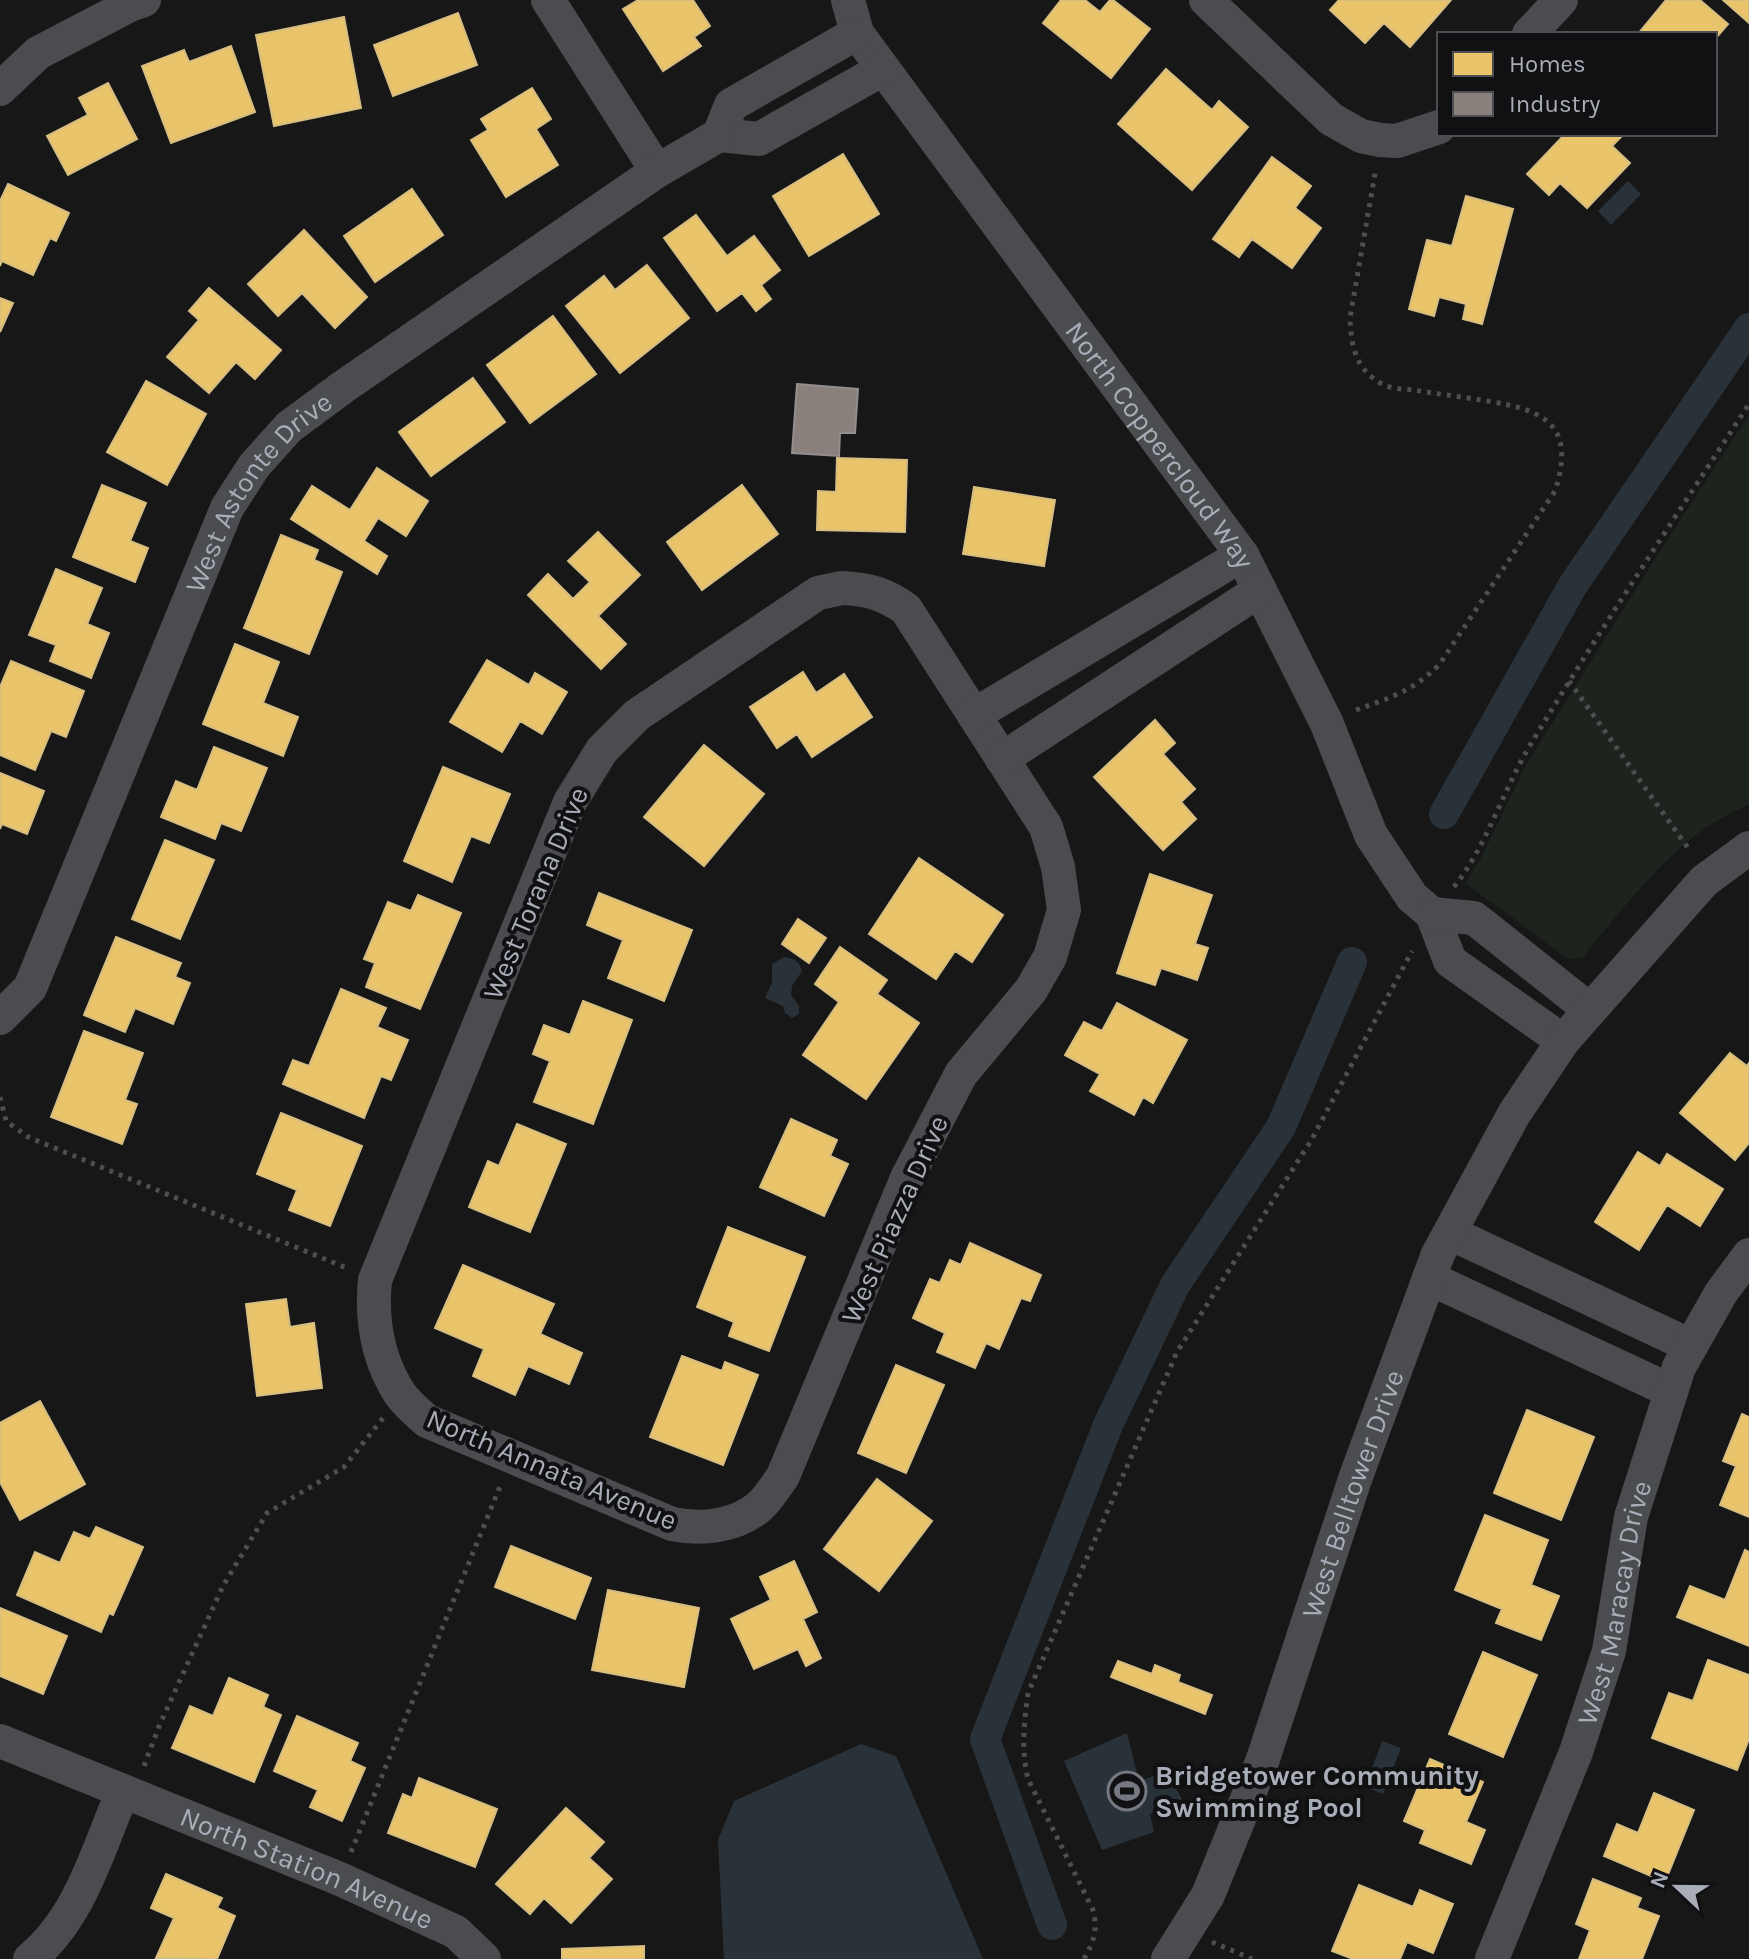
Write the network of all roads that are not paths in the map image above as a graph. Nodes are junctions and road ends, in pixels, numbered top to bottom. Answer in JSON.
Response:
{"nodes":[{"id":1,"x":144,"y":0,"type":"edge"},
{"id":2,"x":548,"y":0,"type":"edge"},
{"id":3,"x":848,"y":0,"type":"edge"},
{"id":4,"x":1206,"y":0,"type":"edge"},
{"id":5,"x":1561,"y":0,"type":"edge"},
{"id":6,"x":1531,"y":32,"type":"edge"},
{"id":7,"x":857,"y":33,"type":"junction"},
{"id":8,"x":883,"y":69,"type":"junction"},
{"id":9,"x":0,"y":89,"type":"edge"},
{"id":10,"x":1437,"y":128,"type":"edge"},
{"id":11,"x":719,"y":135,"type":"junction"},
{"id":12,"x":657,"y":171,"type":"junction"},
{"id":13,"x":1242,"y":555,"type":"junction"},
{"id":14,"x":1260,"y":590,"type":"junction"},
{"id":15,"x":974,"y":715,"type":"junction"},
{"id":16,"x":1002,"y":759,"type":"junction"},
{"id":17,"x":1749,"y":848,"type":"edge"},
{"id":18,"x":1442,"y":903,"type":"junction"},
{"id":19,"x":1590,"y":1010,"type":"junction"},
{"id":20,"x":0,"y":1018,"type":"edge"},
{"id":21,"x":1563,"y":1041,"type":"junction"},
{"id":22,"x":1450,"y":1233,"type":"junction"},
{"id":23,"x":1749,"y":1255,"type":"edge"},
{"id":24,"x":1429,"y":1278,"type":"junction"},
{"id":25,"x":377,"y":1337,"type":"joint"},
{"id":26,"x":1691,"y":1346,"type":"junction"},
{"id":27,"x":1671,"y":1391,"type":"junction"},
{"id":28,"x":726,"y":1524,"type":"joint"},
{"id":29,"x":0,"y":1741,"type":"edge"},
{"id":30,"x":123,"y":1791,"type":"junction"},
{"id":31,"x":30,"y":1959,"type":"edge"},
{"id":32,"x":484,"y":1959,"type":"edge"},
{"id":33,"x":1168,"y":1959,"type":"edge"},
{"id":34,"x":1492,"y":1959,"type":"edge"}],
"edges":[{"from":1,"to":9,"type":"street"},
{"from":2,"to":12,"type":"street"},
{"from":3,"to":7,"type":"street","name":"North Coppercloud Way"},
{"from":4,"to":10,"type":"street"},
{"from":5,"to":6,"type":"street"},
{"from":7,"to":8,"type":"street","name":"North Coppercloud Way"},
{"from":7,"to":11,"type":"street"},
{"from":8,"to":11,"type":"street"},
{"from":8,"to":13,"type":"street","name":"North Coppercloud Way"},
{"from":11,"to":12,"type":"street","name":"West Astonte Drive"},
{"from":12,"to":20,"type":"street","name":"West Astonte Drive"},
{"from":13,"to":14,"type":"street","name":"North Coppercloud Way"},
{"from":13,"to":15,"type":"street"},
{"from":14,"to":16,"type":"street"},
{"from":14,"to":18,"type":"street","name":"North Coppercloud Way"},
{"from":15,"to":16,"type":"street"},
{"from":15,"to":25,"type":"street","name":"West Torana Drive"},
{"from":16,"to":28,"type":"street","name":"West Piazza Drive"},
{"from":17,"to":19,"type":"street","name":"West Belltower Drive"},
{"from":18,"to":19,"type":"street"},
{"from":18,"to":21,"type":"street","name":"North Coppercloud Way"},
{"from":19,"to":21,"type":"street","name":"West Belltower Drive"},
{"from":21,"to":22,"type":"street","name":"West Belltower Drive"},
{"from":22,"to":24,"type":"street","name":"West Belltower Drive"},
{"from":22,"to":26,"type":"street"},
{"from":23,"to":26,"type":"street","name":"West Maracay Drive"},
{"from":24,"to":27,"type":"street"},
{"from":24,"to":33,"type":"street","name":"West Belltower Drive"},
{"from":25,"to":28,"type":"street","name":"North Annata Avenue"},
{"from":26,"to":27,"type":"street","name":"West Maracay Drive"},
{"from":27,"to":34,"type":"street","name":"West Maracay Drive"},
{"from":29,"to":30,"type":"street","name":"North Station Avenue"},
{"from":30,"to":31,"type":"street"},
{"from":30,"to":32,"type":"street","name":"North Station Avenue"}]}
